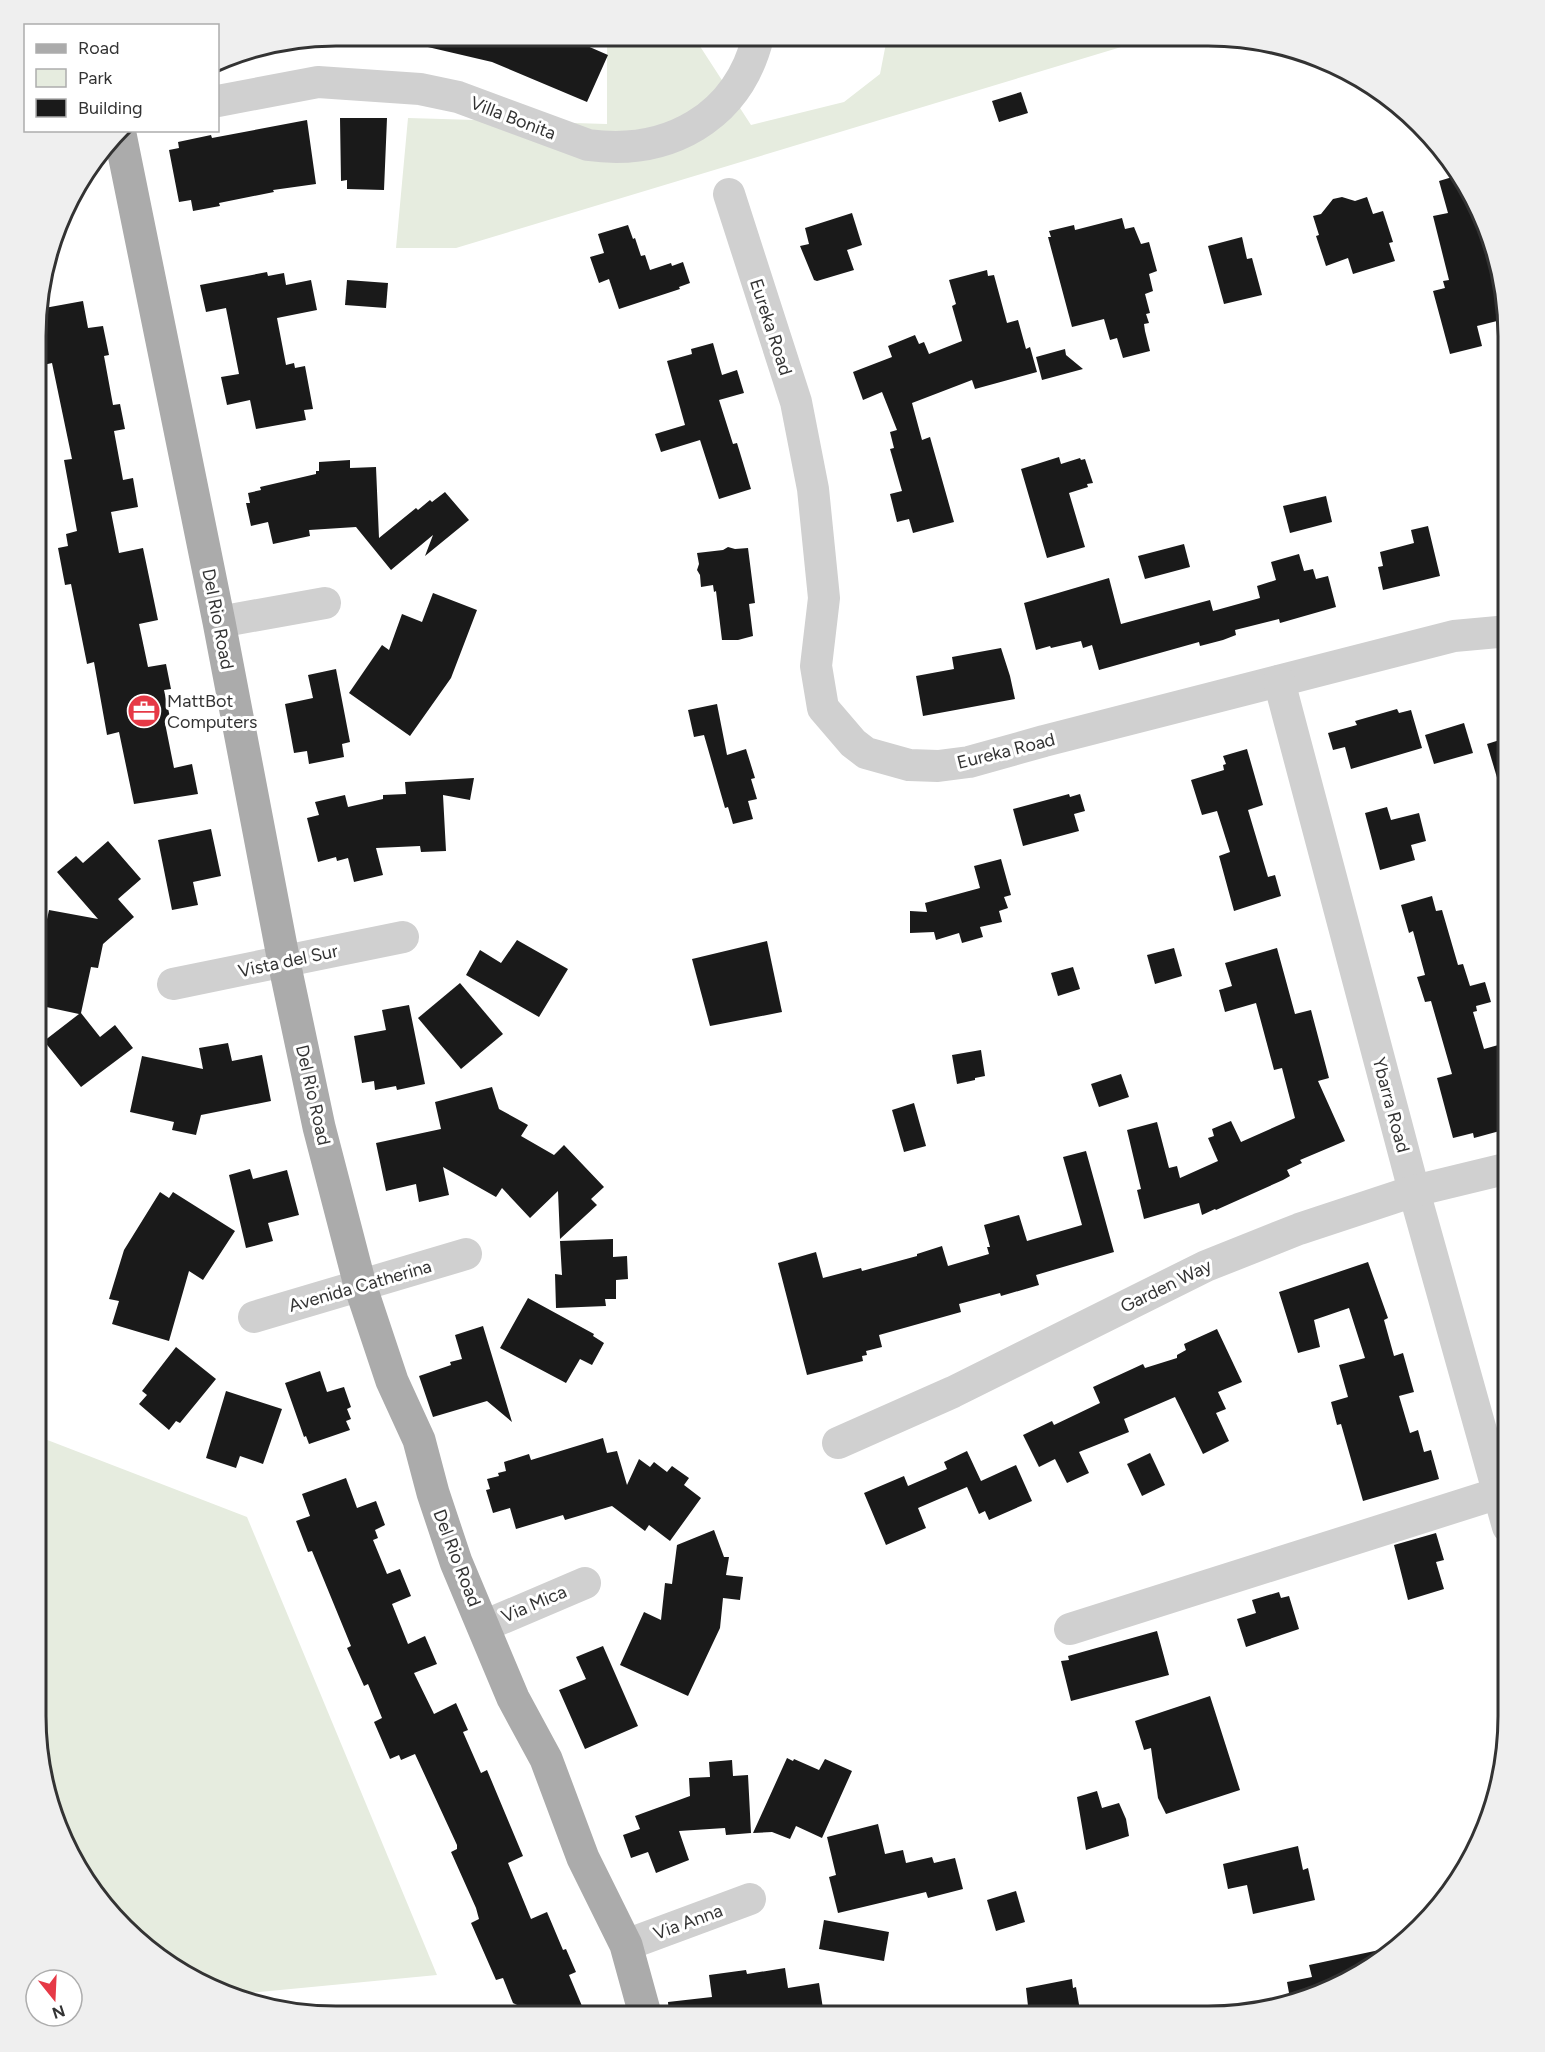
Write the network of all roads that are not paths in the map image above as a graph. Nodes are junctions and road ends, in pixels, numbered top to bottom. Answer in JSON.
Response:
{"nodes":[{"id":1,"x":755,"y":46,"type":"edge"},
{"id":2,"x":219,"y":101,"type":"edge"},
{"id":3,"x":122,"y":142,"type":"edge"},
{"id":4,"x":729,"y":194,"type":"dead end"},
{"id":5,"x":324,"y":603,"type":"dead end"},
{"id":6,"x":219,"y":622,"type":"junction"},
{"id":7,"x":1498,"y":632,"type":"edge"},
{"id":8,"x":1279,"y":681,"type":"junction"},
{"id":9,"x":403,"y":937,"type":"dead end"},
{"id":10,"x":284,"y":962,"type":"junction"},
{"id":11,"x":173,"y":984,"type":"dead end"},
{"id":12,"x":1498,"y":1171,"type":"edge"},
{"id":13,"x":1414,"y":1191,"type":"junction"},
{"id":14,"x":466,"y":1254,"type":"dead end"},
{"id":15,"x":360,"y":1285,"type":"junction"},
{"id":16,"x":254,"y":1317,"type":"dead end"},
{"id":17,"x":838,"y":1443,"type":"dead end"},
{"id":18,"x":1498,"y":1489,"type":"edge"},
{"id":19,"x":1498,"y":1493,"type":"edge"},
{"id":20,"x":585,"y":1583,"type":"dead end"},
{"id":21,"x":484,"y":1626,"type":"junction"},
{"id":22,"x":1070,"y":1629,"type":"dead end"},
{"id":23,"x":750,"y":1899,"type":"dead end"},
{"id":24,"x":626,"y":1945,"type":"junction"},
{"id":25,"x":643,"y":2006,"type":"edge"}],
"edges":[{"from":1,"to":2,"type":"street","name":"Villa Bonita"},
{"from":3,"to":6,"type":"main road","name":"Del Rio Road"},
{"from":4,"to":8,"type":"street","name":"Eureka Road"},
{"from":5,"to":6,"type":"street"},
{"from":6,"to":10,"type":"main road","name":"Del Rio Road"},
{"from":7,"to":8,"type":"street","name":"Eureka Road"},
{"from":8,"to":13,"type":"street","name":"Ybarra Road"},
{"from":9,"to":10,"type":"street","name":"Vista del Sur"},
{"from":10,"to":11,"type":"street","name":"Vista del Sur"},
{"from":10,"to":15,"type":"main road","name":"Del Rio Road"},
{"from":12,"to":13,"type":"street","name":"Garden Way"},
{"from":13,"to":17,"type":"street","name":"Garden Way"},
{"from":13,"to":18,"type":"street","name":"Ybarra Road"},
{"from":14,"to":15,"type":"street","name":"Avenida Catherina"},
{"from":15,"to":16,"type":"street","name":"Avenida Catherina"},
{"from":15,"to":21,"type":"main road","name":"Del Rio Road"},
{"from":19,"to":22,"type":"street"},
{"from":20,"to":21,"type":"street","name":"Via Mica"},
{"from":21,"to":24,"type":"main road","name":"Del Rio Road"},
{"from":23,"to":24,"type":"street","name":"Via Anna"},
{"from":24,"to":25,"type":"main road","name":"Del Rio Road"}]}
